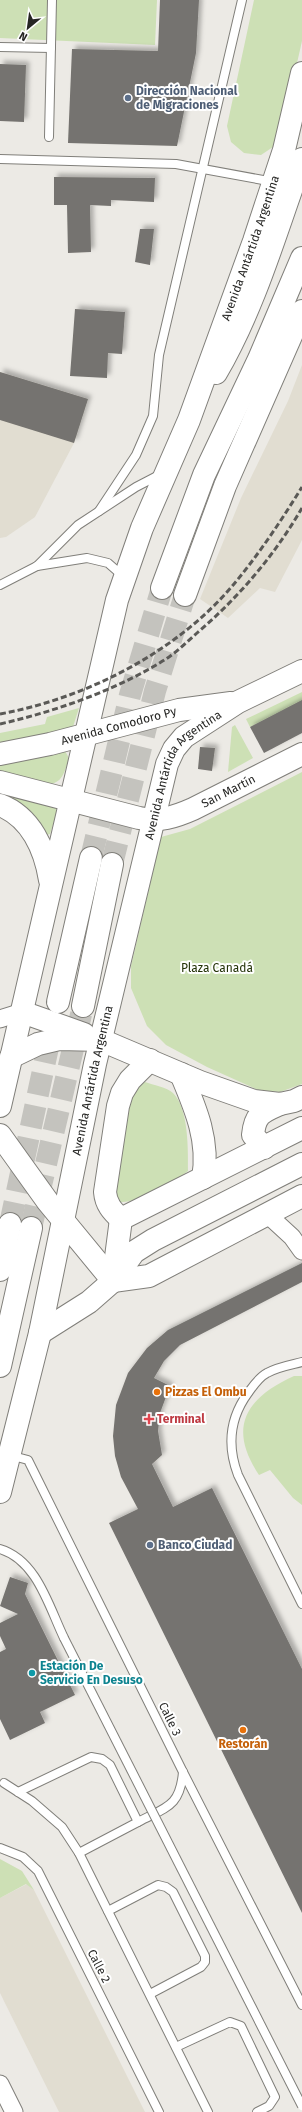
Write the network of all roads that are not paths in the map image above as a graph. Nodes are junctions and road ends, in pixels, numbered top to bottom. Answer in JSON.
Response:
{"nodes":[{"id":1,"x":52,"y":0,"type":"edge"},
{"id":2,"x":242,"y":0,"type":"edge"},
{"id":3,"x":0,"y":47,"type":"edge"},
{"id":4,"x":51,"y":48,"type":"junction"},
{"id":5,"x":302,"y":73,"type":"edge"},
{"id":6,"x":49,"y":137,"type":"dead end"},
{"id":7,"x":0,"y":159,"type":"edge"},
{"id":8,"x":302,"y":159,"type":"edge"},
{"id":9,"x":203,"y":168,"type":"junction"},
{"id":10,"x":274,"y":182,"type":"junction"},
{"id":11,"x":302,"y":258,"type":"edge"},
{"id":12,"x":302,"y":311,"type":"edge"},
{"id":13,"x":189,"y":420,"type":"junction"},
{"id":14,"x":165,"y":472,"type":"junction"},
{"id":15,"x":99,"y":512,"type":"junction"},
{"id":16,"x":37,"y":566,"type":"junction"},
{"id":17,"x":124,"y":577,"type":"junction"},
{"id":18,"x":0,"y":585,"type":"edge"},
{"id":19,"x":162,"y":588,"type":"tunnel mouth"},
{"id":20,"x":185,"y":595,"type":"tunnel mouth"},
{"id":21,"x":302,"y":671,"type":"edge"},
{"id":22,"x":238,"y":702,"type":"junction"},
{"id":23,"x":86,"y":734,"type":"junction"},
{"id":24,"x":0,"y":754,"type":"edge"},
{"id":25,"x":302,"y":754,"type":"edge"},
{"id":26,"x":0,"y":782,"type":"edge"},
{"id":27,"x":71,"y":801,"type":"junction"},
{"id":28,"x":0,"y":805,"type":"edge"},
{"id":29,"x":153,"y":820,"type":"junction"},
{"id":30,"x":91,"y":858,"type":"tunnel mouth"},
{"id":31,"x":112,"y":864,"type":"tunnel mouth"},
{"id":32,"x":51,"y":884,"type":"junction"},
{"id":33,"x":58,"y":1002,"type":"tunnel mouth"},
{"id":34,"x":83,"y":1006,"type":"tunnel mouth"},
{"id":35,"x":22,"y":1012,"type":"junction"},
{"id":36,"x":0,"y":1019,"type":"edge"},
{"id":37,"x":101,"y":1040,"type":"junction"},
{"id":38,"x":11,"y":1057,"type":"junction"},
{"id":39,"x":150,"y":1060,"type":"junction"},
{"id":40,"x":181,"y":1074,"type":"junction"},
{"id":41,"x":302,"y":1097,"type":"edge"},
{"id":42,"x":280,"y":1104,"type":"junction"},
{"id":43,"x":0,"y":1106,"type":"edge"},
{"id":44,"x":302,"y":1128,"type":"edge"},
{"id":45,"x":0,"y":1135,"type":"edge"},
{"id":46,"x":264,"y":1148,"type":"junction"},
{"id":47,"x":302,"y":1164,"type":"edge"},
{"id":48,"x":203,"y":1178,"type":"junction"},
{"id":49,"x":302,"y":1196,"type":"edge"},
{"id":50,"x":267,"y":1214,"type":"junction"},
{"id":51,"x":121,"y":1219,"type":"junction"},
{"id":52,"x":62,"y":1220,"type":"junction"},
{"id":53,"x":10,"y":1224,"type":"tunnel mouth"},
{"id":54,"x":31,"y":1228,"type":"tunnel mouth"},
{"id":55,"x":302,"y":1251,"type":"edge"},
{"id":56,"x":0,"y":1270,"type":"edge"},
{"id":57,"x":113,"y":1281,"type":"junction"},
{"id":58,"x":40,"y":1333,"type":"junction"},
{"id":59,"x":302,"y":1362,"type":"edge"},
{"id":60,"x":0,"y":1366,"type":"edge"},
{"id":61,"x":4,"y":1458,"type":"edge"},
{"id":62,"x":0,"y":1492,"type":"edge"},
{"id":63,"x":0,"y":1549,"type":"edge"},
{"id":64,"x":302,"y":1604,"type":"edge"},
{"id":65,"x":183,"y":1772,"type":"junction"},
{"id":66,"x":3,"y":1786,"type":"dead end"},
{"id":67,"x":17,"y":1792,"type":"junction"},
{"id":68,"x":138,"y":1822,"type":"junction"},
{"id":69,"x":0,"y":1848,"type":"edge"},
{"id":70,"x":79,"y":1852,"type":"junction"},
{"id":71,"x":108,"y":1911,"type":"junction"},
{"id":72,"x":150,"y":1994,"type":"junction"},
{"id":73,"x":302,"y":2005,"type":"edge"},
{"id":74,"x":176,"y":2047,"type":"junction"},
{"id":75,"x":0,"y":2084,"type":"edge"},
{"id":76,"x":302,"y":2106,"type":"edge"},
{"id":77,"x":14,"y":2112,"type":"edge"},
{"id":78,"x":159,"y":2112,"type":"edge"},
{"id":79,"x":208,"y":2112,"type":"edge"},
{"id":80,"x":257,"y":2112,"type":"edge"}],
"edges":[{"from":1,"to":4,"type":"lane"},
{"from":2,"to":9,"type":"lane"},
{"from":3,"to":4,"type":"lane"},
{"from":4,"to":6,"type":"lane"},
{"from":5,"to":10,"type":"main road","name":"Avenida Antártida Argentina"},
{"from":7,"to":9,"type":"lane"},
{"from":8,"to":13,"type":"main road","name":"Avenida Antártida Argentina"},
{"from":9,"to":10,"type":"lane"},
{"from":9,"to":15,"type":"lane"},
{"from":10,"to":13,"type":"main road","name":"Avenida Antártida Argentina"},
{"from":11,"to":19,"type":"main road"},
{"from":12,"to":20,"type":"main road"},
{"from":13,"to":14,"type":"main road","name":"Avenida Antártida Argentina"},
{"from":14,"to":15,"type":"lane"},
{"from":14,"to":17,"type":"main road","name":"Avenida Antártida Argentina"},
{"from":15,"to":16,"type":"lane"},
{"from":16,"to":17,"type":"lane"},
{"from":16,"to":18,"type":"lane"},
{"from":17,"to":23,"type":"main road","name":"Avenida Antártida Argentina"},
{"from":21,"to":22,"type":"main road"},
{"from":22,"to":23,"type":"main road","name":"Avenida Comodoro Py"},
{"from":22,"to":29,"type":"main road","name":"Avenida Antártida Argentina"},
{"from":23,"to":24,"type":"main road","name":"Avenida Comodoro Py"},
{"from":23,"to":27,"type":"main road","name":"Avenida Antártida Argentina"},
{"from":25,"to":29,"type":"main road","name":"San Martín"},
{"from":26,"to":27,"type":"main road"},
{"from":27,"to":29,"type":"main road"},
{"from":27,"to":32,"type":"main road","name":"Avenida Antártida Argentina"},
{"from":28,"to":32,"type":"main road"},
{"from":29,"to":37,"type":"main road","name":"Avenida Antártida Argentina"},
{"from":30,"to":33,"type":"main road"},
{"from":31,"to":34,"type":"main road"},
{"from":32,"to":35,"type":"main road","name":"Avenida Antártida Argentina"},
{"from":35,"to":36,"type":"street"},
{"from":35,"to":37,"type":"main road"},
{"from":35,"to":38,"type":"main road","name":"Avenida Antártida Argentina"},
{"from":37,"to":38,"type":"main road"},
{"from":37,"to":39,"type":"main road"},
{"from":37,"to":52,"type":"main road","name":"Avenida Antártida Argentina"},
{"from":38,"to":43,"type":"main road","name":"Avenida Antártida Argentina"},
{"from":39,"to":40,"type":"main road"},
{"from":39,"to":51,"type":"main road"},
{"from":40,"to":42,"type":"main road"},
{"from":40,"to":48,"type":"main road"},
{"from":41,"to":42,"type":"main road"},
{"from":42,"to":46,"type":"main road"},
{"from":44,"to":46,"type":"main road"},
{"from":45,"to":52,"type":"main road"},
{"from":46,"to":48,"type":"main road"},
{"from":47,"to":57,"type":"main road"},
{"from":48,"to":51,"type":"main road"},
{"from":49,"to":50,"type":"main road"},
{"from":50,"to":55,"type":"street"},
{"from":50,"to":57,"type":"main road"},
{"from":51,"to":57,"type":"main road"},
{"from":52,"to":57,"type":"main road"},
{"from":52,"to":58,"type":"main road","name":"Avenida Antártida Argentina"},
{"from":53,"to":56,"type":"main road"},
{"from":54,"to":60,"type":"main road"},
{"from":57,"to":58,"type":"main road"},
{"from":58,"to":61,"type":"main road","name":"Avenida Antártida Argentina"},
{"from":59,"to":64,"type":"lane"},
{"from":61,"to":62,"type":"main road","name":"Avenida Antártida Argentina"},
{"from":61,"to":65,"type":"lane","name":"Calle 3"},
{"from":63,"to":76,"type":"lane","bridge":true},
{"from":65,"to":68,"type":"lane"},
{"from":65,"to":73,"type":"lane","name":"Calle 3"},
{"from":66,"to":67,"type":"lane"},
{"from":67,"to":68,"type":"lane"},
{"from":67,"to":70,"type":"lane"},
{"from":68,"to":70,"type":"lane"},
{"from":69,"to":78,"type":"lane","name":"Calle 2"},
{"from":70,"to":71,"type":"lane"},
{"from":71,"to":72,"type":"lane"},
{"from":71,"to":72,"type":"lane"},
{"from":72,"to":74,"type":"lane"},
{"from":74,"to":79,"type":"lane"},
{"from":74,"to":80,"type":"lane"},
{"from":75,"to":77,"type":"street"}]}
